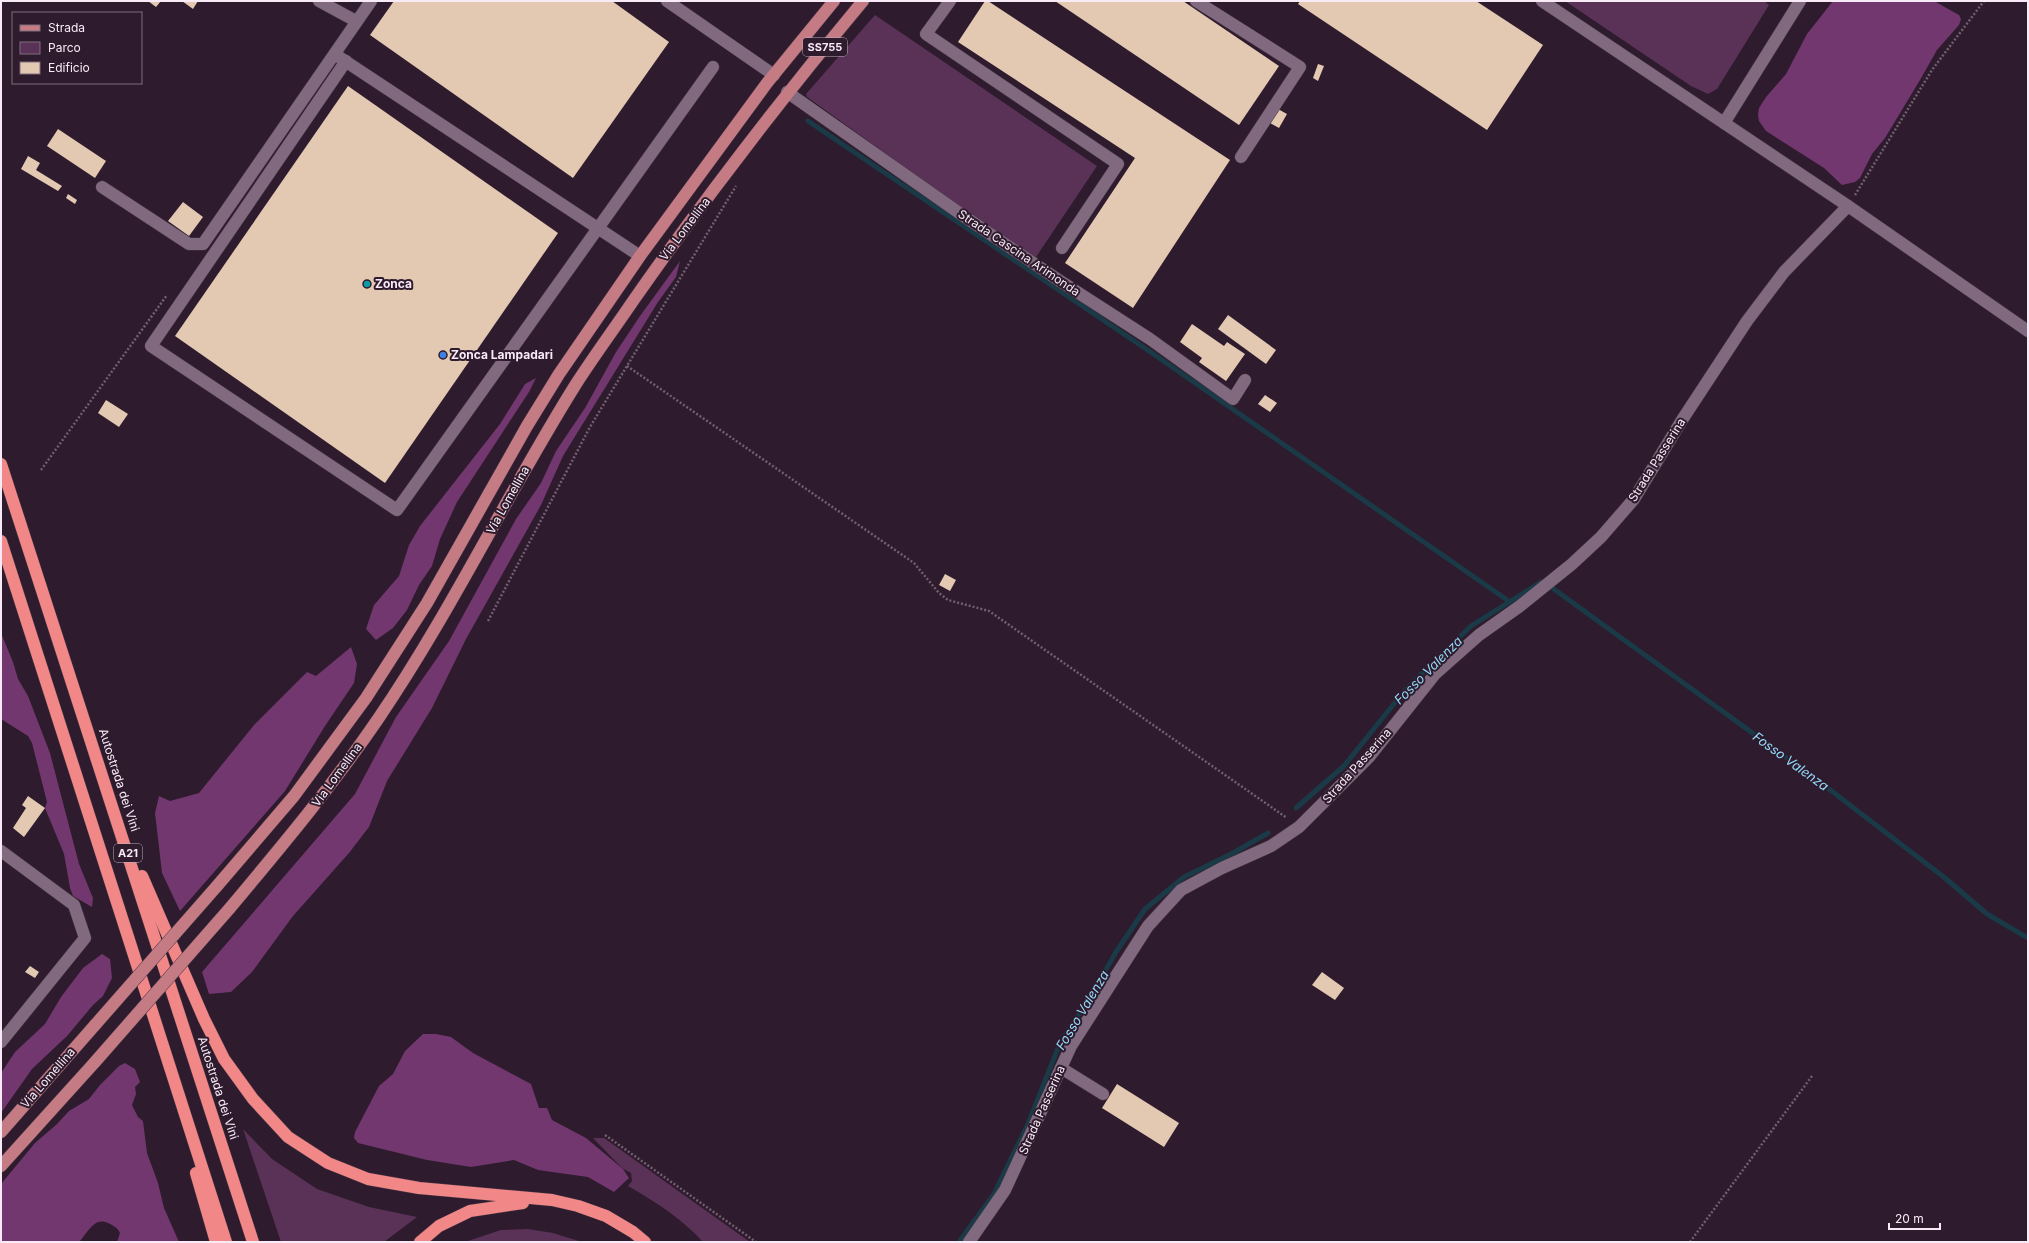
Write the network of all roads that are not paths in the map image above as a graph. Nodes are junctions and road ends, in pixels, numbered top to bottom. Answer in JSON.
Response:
{"nodes":[{"id":1,"x":319,"y":1,"type":"edge"},
{"id":2,"x":371,"y":1,"type":"edge"},
{"id":3,"x":667,"y":1,"type":"edge"},
{"id":4,"x":834,"y":1,"type":"edge"},
{"id":5,"x":863,"y":1,"type":"edge"},
{"id":6,"x":950,"y":1,"type":"edge"},
{"id":7,"x":1196,"y":1,"type":"edge"},
{"id":8,"x":1542,"y":1,"type":"edge"},
{"id":9,"x":1800,"y":1,"type":"edge"},
{"id":10,"x":356,"y":21,"type":"junction"},
{"id":11,"x":335,"y":54,"type":"junction"},
{"id":12,"x":346,"y":61,"type":"junction"},
{"id":13,"x":713,"y":67,"type":"dead end"},
{"id":14,"x":770,"y":79,"type":"junction"},
{"id":15,"x":787,"y":92,"type":"junction"},
{"id":16,"x":1724,"y":123,"type":"junction"},
{"id":17,"x":1241,"y":157,"type":"dead end"},
{"id":18,"x":102,"y":187,"type":"dead end"},
{"id":19,"x":1848,"y":206,"type":"junction"},
{"id":20,"x":598,"y":228,"type":"junction"},
{"id":21,"x":1062,"y":248,"type":"dead end"},
{"id":22,"x":640,"y":256,"type":"junction"},
{"id":23,"x":2028,"y":331,"type":"edge"},
{"id":24,"x":1245,"y":380,"type":"dead end"},
{"id":25,"x":1,"y":464,"type":"edge"},
{"id":26,"x":1,"y":541,"type":"edge"},
{"id":27,"x":114,"y":811,"type":"junction"},
{"id":28,"x":1,"y":851,"type":"edge"},
{"id":29,"x":2,"y":1038,"type":"edge"},
{"id":30,"x":1061,"y":1068,"type":"junction"},
{"id":31,"x":177,"y":1086,"type":"junction"},
{"id":32,"x":1103,"y":1094,"type":"dead end"},
{"id":33,"x":1,"y":1132,"type":"edge"},
{"id":34,"x":1,"y":1166,"type":"edge"},
{"id":35,"x":552,"y":1200,"type":"junction"},
{"id":36,"x":216,"y":1242,"type":"edge"},
{"id":37,"x":226,"y":1242,"type":"edge"},
{"id":38,"x":253,"y":1242,"type":"edge"},
{"id":39,"x":420,"y":1242,"type":"edge"},
{"id":40,"x":645,"y":1242,"type":"edge"},
{"id":41,"x":969,"y":1242,"type":"edge"}],
"edges":[{"from":1,"to":10,"type":"street"},
{"from":2,"to":10,"type":"street"},
{"from":3,"to":14,"type":"street"},
{"from":4,"to":14,"type":"main road","number":"SS755"},
{"from":5,"to":15,"type":"main road","number":"SS755"},
{"from":6,"to":21,"type":"street"},
{"from":7,"to":17,"type":"street"},
{"from":8,"to":16,"type":"street"},
{"from":9,"to":16,"type":"street"},
{"from":10,"to":11,"type":"street"},
{"from":11,"to":12,"type":"street"},
{"from":11,"to":18,"type":"street"},
{"from":12,"to":20,"type":"street"},
{"from":12,"to":20,"type":"street"},
{"from":13,"to":20,"type":"street"},
{"from":14,"to":22,"type":"main road","name":"Via Lomellina"},
{"from":15,"to":24,"type":"street","name":"Strada Cascina Arimonda"},
{"from":15,"to":34,"type":"main road","name":"Via Lomellina","bridge":true},
{"from":16,"to":19,"type":"street"},
{"from":19,"to":23,"type":"street"},
{"from":19,"to":30,"type":"street","name":"Strada Passerina"},
{"from":20,"to":22,"type":"street"},
{"from":22,"to":33,"type":"main road","name":"Via Lomellina","bridge":true},
{"from":25,"to":27,"type":"highway","name":"Autostrada dei Vini","number":"A21"},
{"from":26,"to":31,"type":"highway","number":"A21"},
{"from":27,"to":35,"type":"highway"},
{"from":27,"to":38,"type":"highway","name":"Autostrada dei Vini","number":"A21"},
{"from":28,"to":29,"type":"street"},
{"from":30,"to":32,"type":"street"},
{"from":30,"to":41,"type":"street","name":"Strada Passerina"},
{"from":31,"to":36,"type":"highway"},
{"from":31,"to":37,"type":"highway","number":"A21"},
{"from":35,"to":39,"type":"highway"},
{"from":35,"to":40,"type":"highway"}]}
